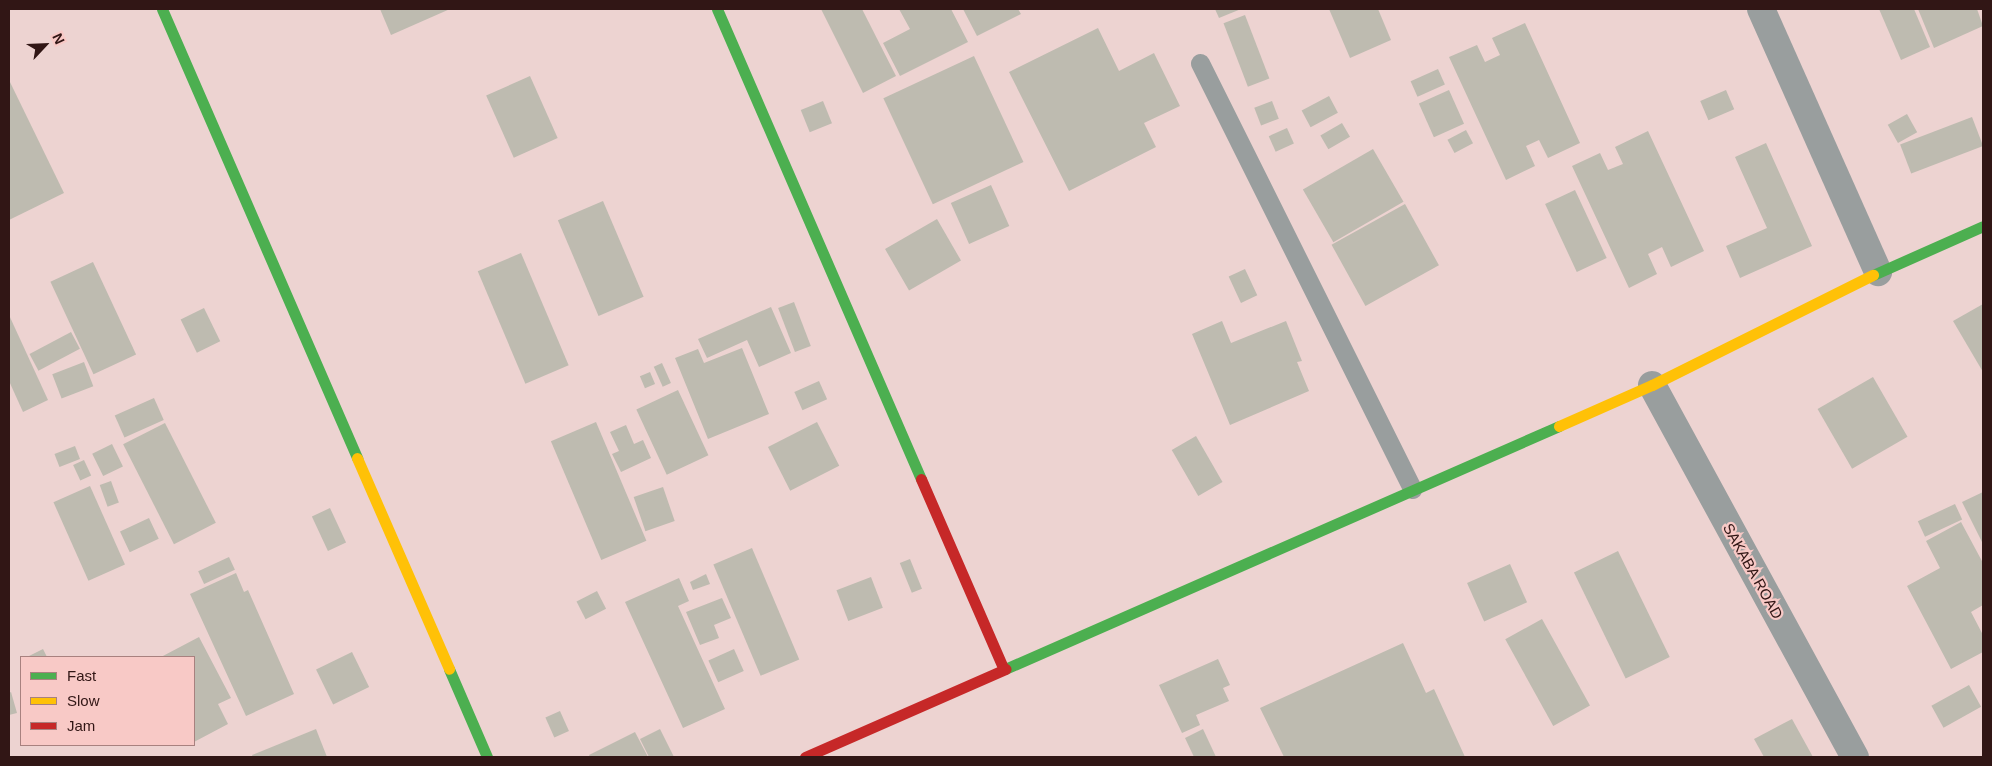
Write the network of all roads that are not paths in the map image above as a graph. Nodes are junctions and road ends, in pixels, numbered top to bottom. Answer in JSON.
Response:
{"nodes":[{"id":1,"x":162,"y":9,"type":"edge"},
{"id":2,"x":717,"y":9,"type":"edge"},
{"id":3,"x":1761,"y":9,"type":"edge"},
{"id":4,"x":1200,"y":63,"type":"dead end"},
{"id":5,"x":1983,"y":226,"type":"edge"},
{"id":6,"x":1878,"y":272,"type":"junction"},
{"id":7,"x":1652,"y":385,"type":"junction"},
{"id":8,"x":1412,"y":489,"type":"junction"},
{"id":9,"x":1003,"y":668,"type":"junction"},
{"id":10,"x":487,"y":757,"type":"edge"},
{"id":11,"x":805,"y":757,"type":"edge"},
{"id":12,"x":1855,"y":757,"type":"edge"}],
"edges":[{"from":1,"to":10,"type":"street"},
{"from":2,"to":9,"type":"street"},
{"from":3,"to":6,"type":"street"},
{"from":4,"to":8,"type":"lane"},
{"from":5,"to":6,"type":"street"},
{"from":6,"to":7,"type":"street"},
{"from":7,"to":8,"type":"street"},
{"from":7,"to":12,"type":"street","name":"SAKABA ROAD"},
{"from":8,"to":9,"type":"street"},
{"from":9,"to":11,"type":"street"}]}
